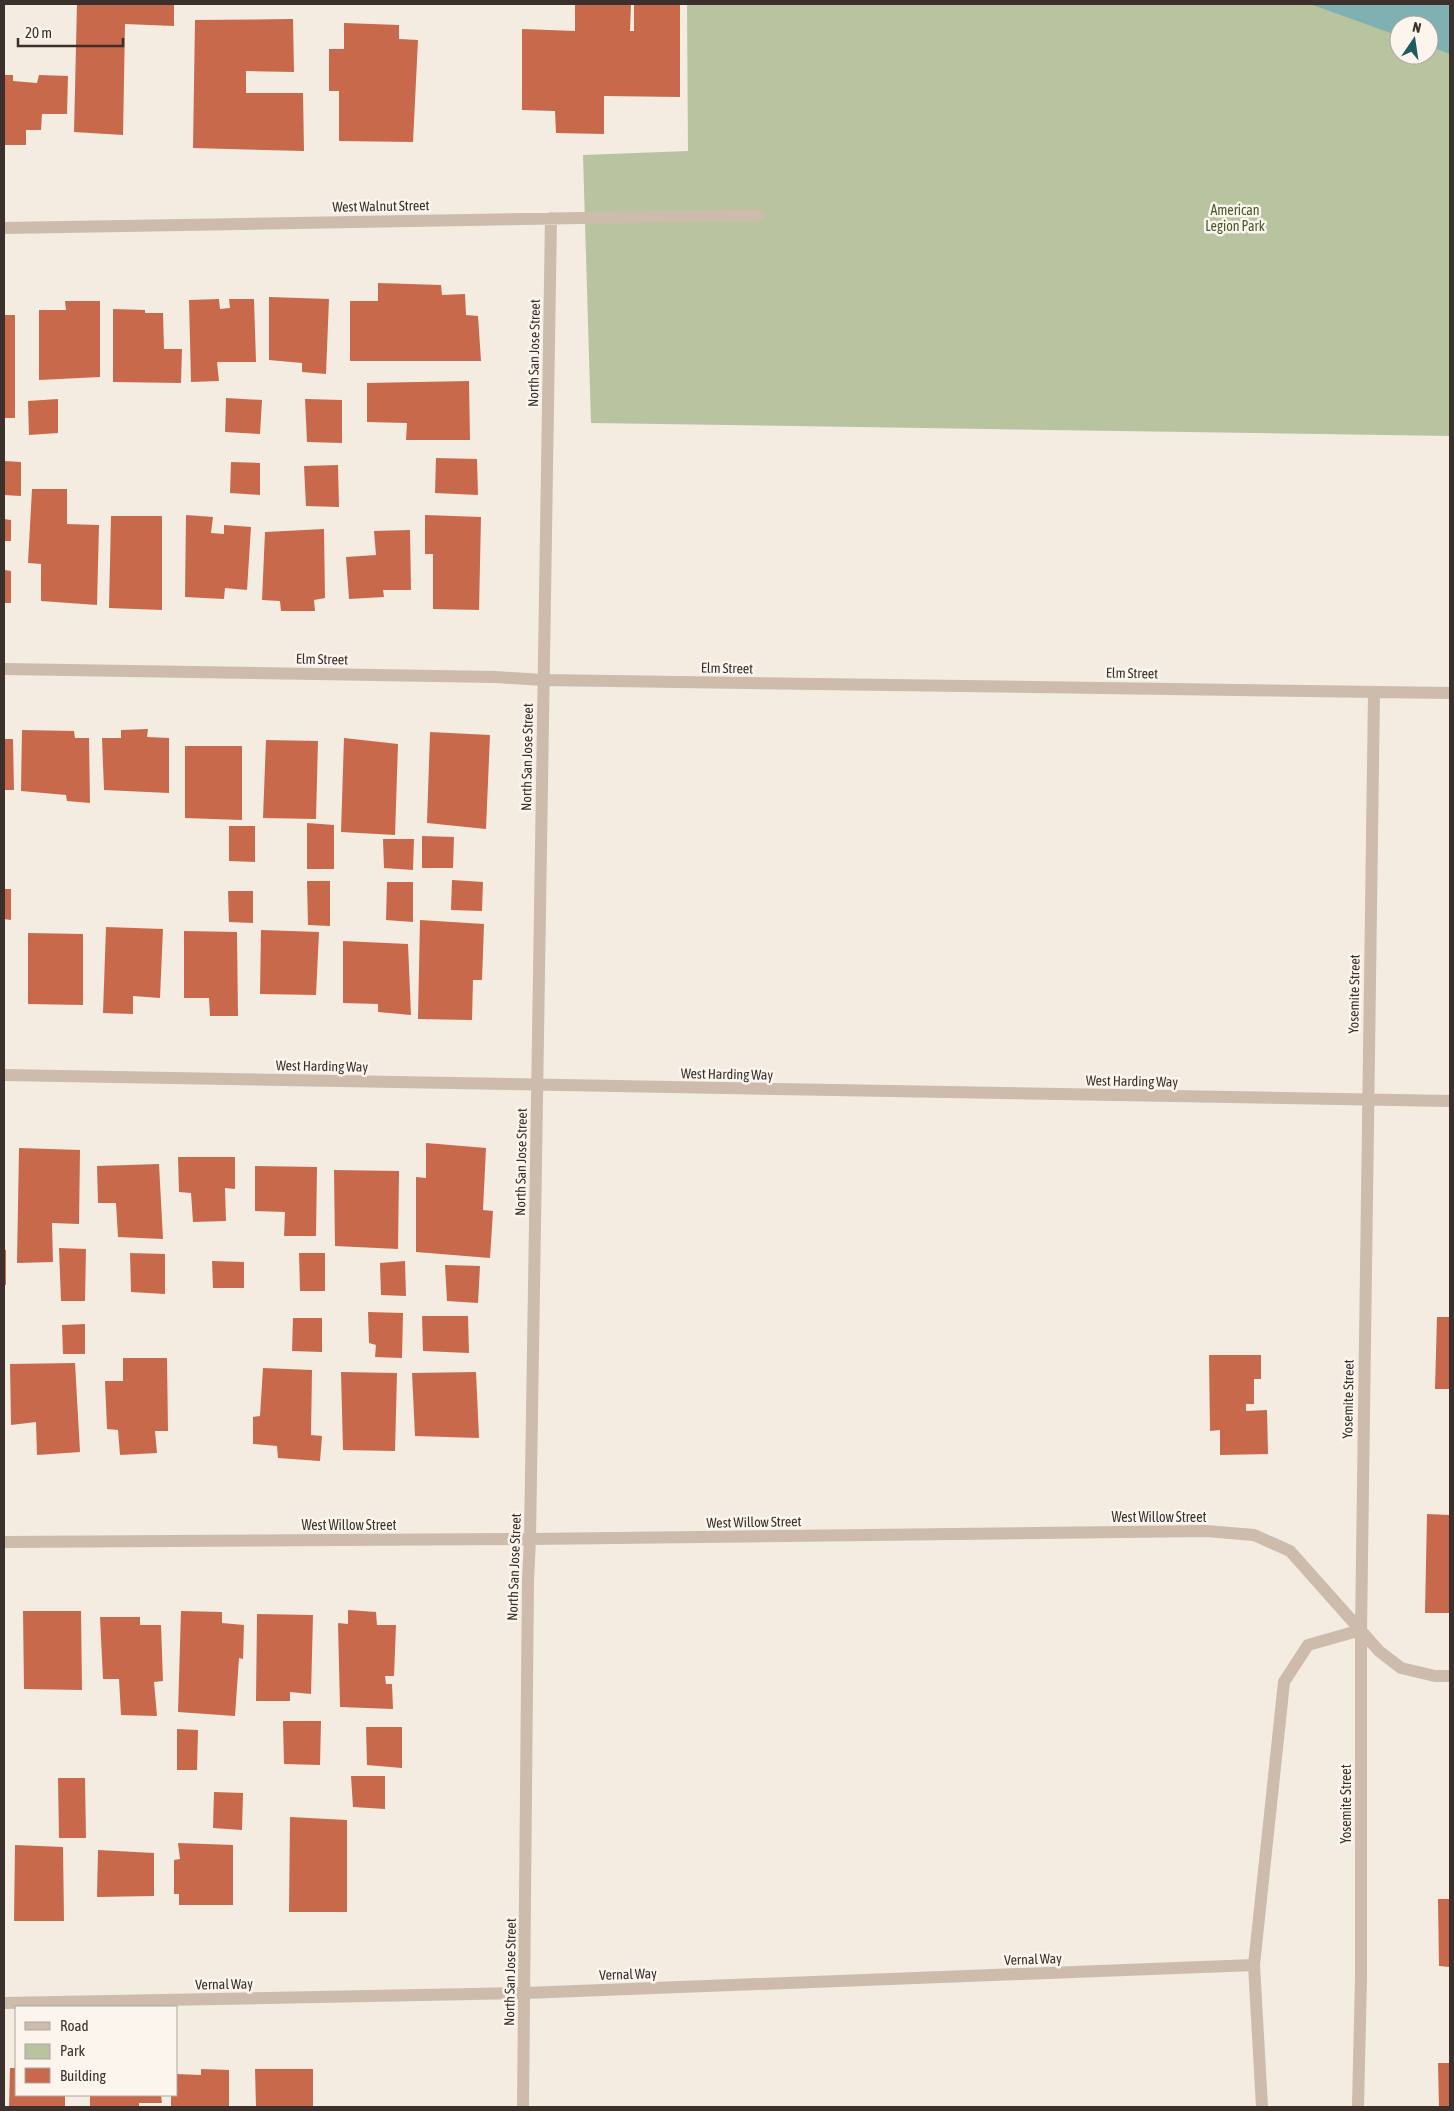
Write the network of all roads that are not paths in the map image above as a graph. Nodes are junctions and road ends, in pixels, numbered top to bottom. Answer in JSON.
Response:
{"nodes":[{"id":1,"x":759,"y":215,"type":"dead end"},
{"id":2,"x":550,"y":218,"type":"junction"},
{"id":3,"x":4,"y":228,"type":"edge"},
{"id":4,"x":4,"y":669,"type":"edge"},
{"id":5,"x":543,"y":680,"type":"junction"},
{"id":6,"x":1374,"y":692,"type":"junction"},
{"id":7,"x":1450,"y":693,"type":"edge"},
{"id":8,"x":4,"y":1075,"type":"edge"},
{"id":9,"x":538,"y":1085,"type":"junction"},
{"id":10,"x":1367,"y":1100,"type":"junction"},
{"id":11,"x":1450,"y":1101,"type":"edge"},
{"id":12,"x":530,"y":1539,"type":"junction"},
{"id":13,"x":4,"y":1542,"type":"edge"},
{"id":14,"x":1360,"y":1630,"type":"junction"},
{"id":15,"x":1450,"y":1676,"type":"edge"},
{"id":16,"x":1254,"y":1965,"type":"junction"},
{"id":17,"x":525,"y":1993,"type":"junction"},
{"id":18,"x":4,"y":2004,"type":"edge"},
{"id":19,"x":523,"y":2107,"type":"edge"},
{"id":20,"x":1262,"y":2107,"type":"edge"},
{"id":21,"x":1358,"y":2107,"type":"edge"}],
"edges":[{"from":1,"to":2,"type":"street","name":"West Walnut Street"},
{"from":2,"to":3,"type":"street","name":"West Walnut Street"},
{"from":2,"to":5,"type":"street","name":"North San Jose Street"},
{"from":4,"to":5,"type":"street","name":"Elm Street"},
{"from":5,"to":6,"type":"street","name":"Elm Street"},
{"from":5,"to":9,"type":"street","name":"North San Jose Street"},
{"from":6,"to":7,"type":"street","name":"Elm Street"},
{"from":6,"to":10,"type":"street","name":"Yosemite Street"},
{"from":8,"to":9,"type":"street","name":"West Harding Way"},
{"from":9,"to":10,"type":"street","name":"West Harding Way"},
{"from":9,"to":12,"type":"street","name":"North San Jose Street"},
{"from":10,"to":11,"type":"street","name":"West Harding Way"},
{"from":10,"to":14,"type":"street","name":"Yosemite Street"},
{"from":12,"to":13,"type":"street","name":"West Willow Street"},
{"from":12,"to":14,"type":"street","name":"West Willow Street"},
{"from":12,"to":17,"type":"street","name":"North San Jose Street"},
{"from":14,"to":15,"type":"street","name":"West Willow Street"},
{"from":14,"to":16,"type":"street"},
{"from":14,"to":21,"type":"street","name":"Yosemite Street"},
{"from":16,"to":17,"type":"street","name":"Vernal Way"},
{"from":16,"to":20,"type":"street"},
{"from":17,"to":18,"type":"street","name":"Vernal Way"},
{"from":17,"to":19,"type":"street","name":"North San Jose Street"}]}
